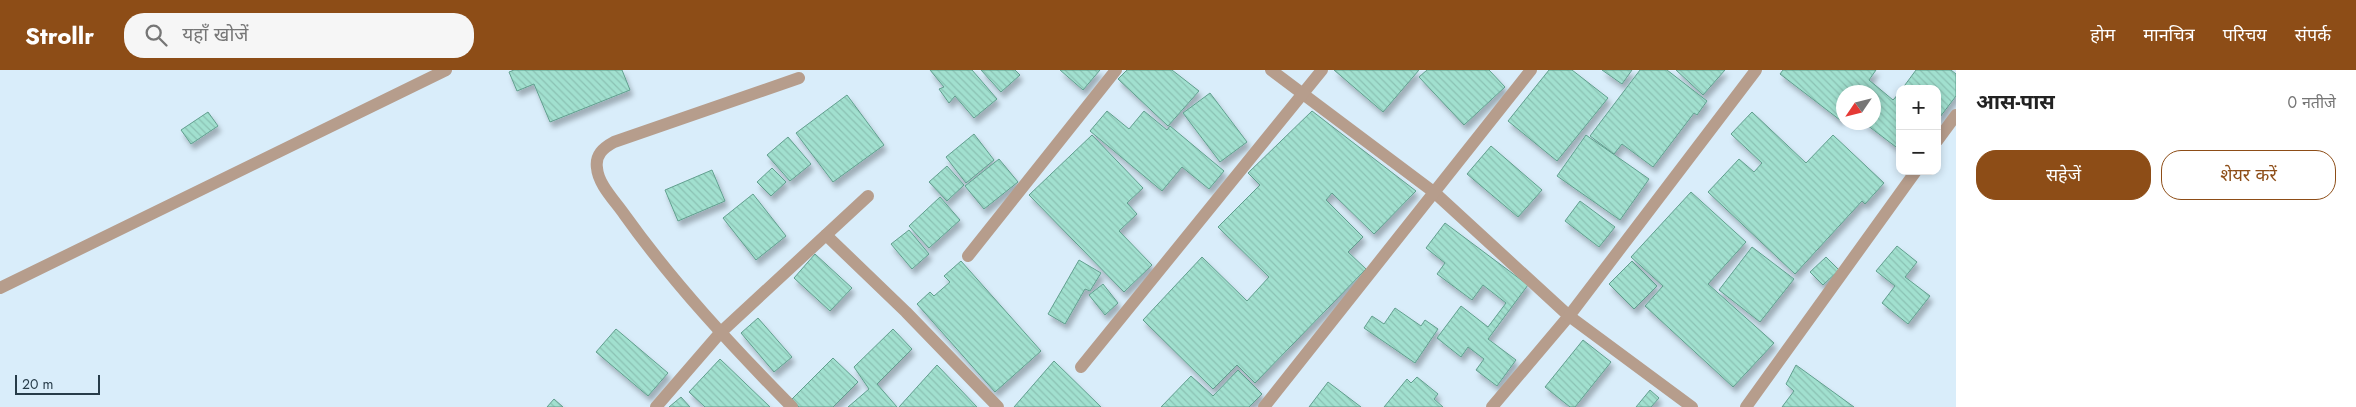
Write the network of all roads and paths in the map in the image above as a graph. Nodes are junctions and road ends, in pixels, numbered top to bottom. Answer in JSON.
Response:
{"nodes":[{"id":1,"x":446,"y":70,"type":"edge"},
{"id":2,"x":1116,"y":70,"type":"edge"},
{"id":3,"x":1271,"y":70,"type":"edge"},
{"id":4,"x":1322,"y":70,"type":"edge"},
{"id":5,"x":1531,"y":70,"type":"edge"},
{"id":6,"x":1756,"y":70,"type":"edge"},
{"id":7,"x":799,"y":78,"type":"dead end"},
{"id":8,"x":1303,"y":94,"type":"junction"},
{"id":9,"x":1956,"y":115,"type":"edge"},
{"id":10,"x":1941,"y":136,"type":"edge"},
{"id":11,"x":1913,"y":175,"type":"edge"},
{"id":12,"x":1434,"y":193,"type":"junction"},
{"id":13,"x":868,"y":196,"type":"dead end"},
{"id":14,"x":826,"y":236,"type":"junction"},
{"id":15,"x":968,"y":256,"type":"dead end"},
{"id":16,"x":0,"y":288,"type":"edge"},
{"id":17,"x":1569,"y":316,"type":"junction"},
{"id":18,"x":720,"y":333,"type":"junction"},
{"id":19,"x":1081,"y":367,"type":"dead end"},
{"id":20,"x":656,"y":407,"type":"edge"},
{"id":21,"x":792,"y":407,"type":"edge"},
{"id":22,"x":998,"y":407,"type":"edge"},
{"id":23,"x":1264,"y":407,"type":"edge"},
{"id":24,"x":1492,"y":407,"type":"edge"},
{"id":25,"x":1692,"y":407,"type":"edge"},
{"id":26,"x":1746,"y":407,"type":"edge"}],
"edges":[{"from":1,"to":16,"type":"street"},
{"from":2,"to":15,"type":"street"},
{"from":3,"to":8,"type":"street"},
{"from":4,"to":8,"type":"street"},
{"from":5,"to":12,"type":"street"},
{"from":6,"to":17,"type":"street"},
{"from":7,"to":18,"type":"street"},
{"from":8,"to":12,"type":"street"},
{"from":8,"to":19,"type":"street"},
{"from":9,"to":10,"type":"street"},
{"from":11,"to":26,"type":"street"},
{"from":12,"to":17,"type":"street"},
{"from":12,"to":23,"type":"street"},
{"from":13,"to":14,"type":"street"},
{"from":14,"to":18,"type":"street"},
{"from":14,"to":22,"type":"street"},
{"from":17,"to":24,"type":"street"},
{"from":17,"to":25,"type":"street"},
{"from":18,"to":20,"type":"street"},
{"from":18,"to":21,"type":"street"}]}
